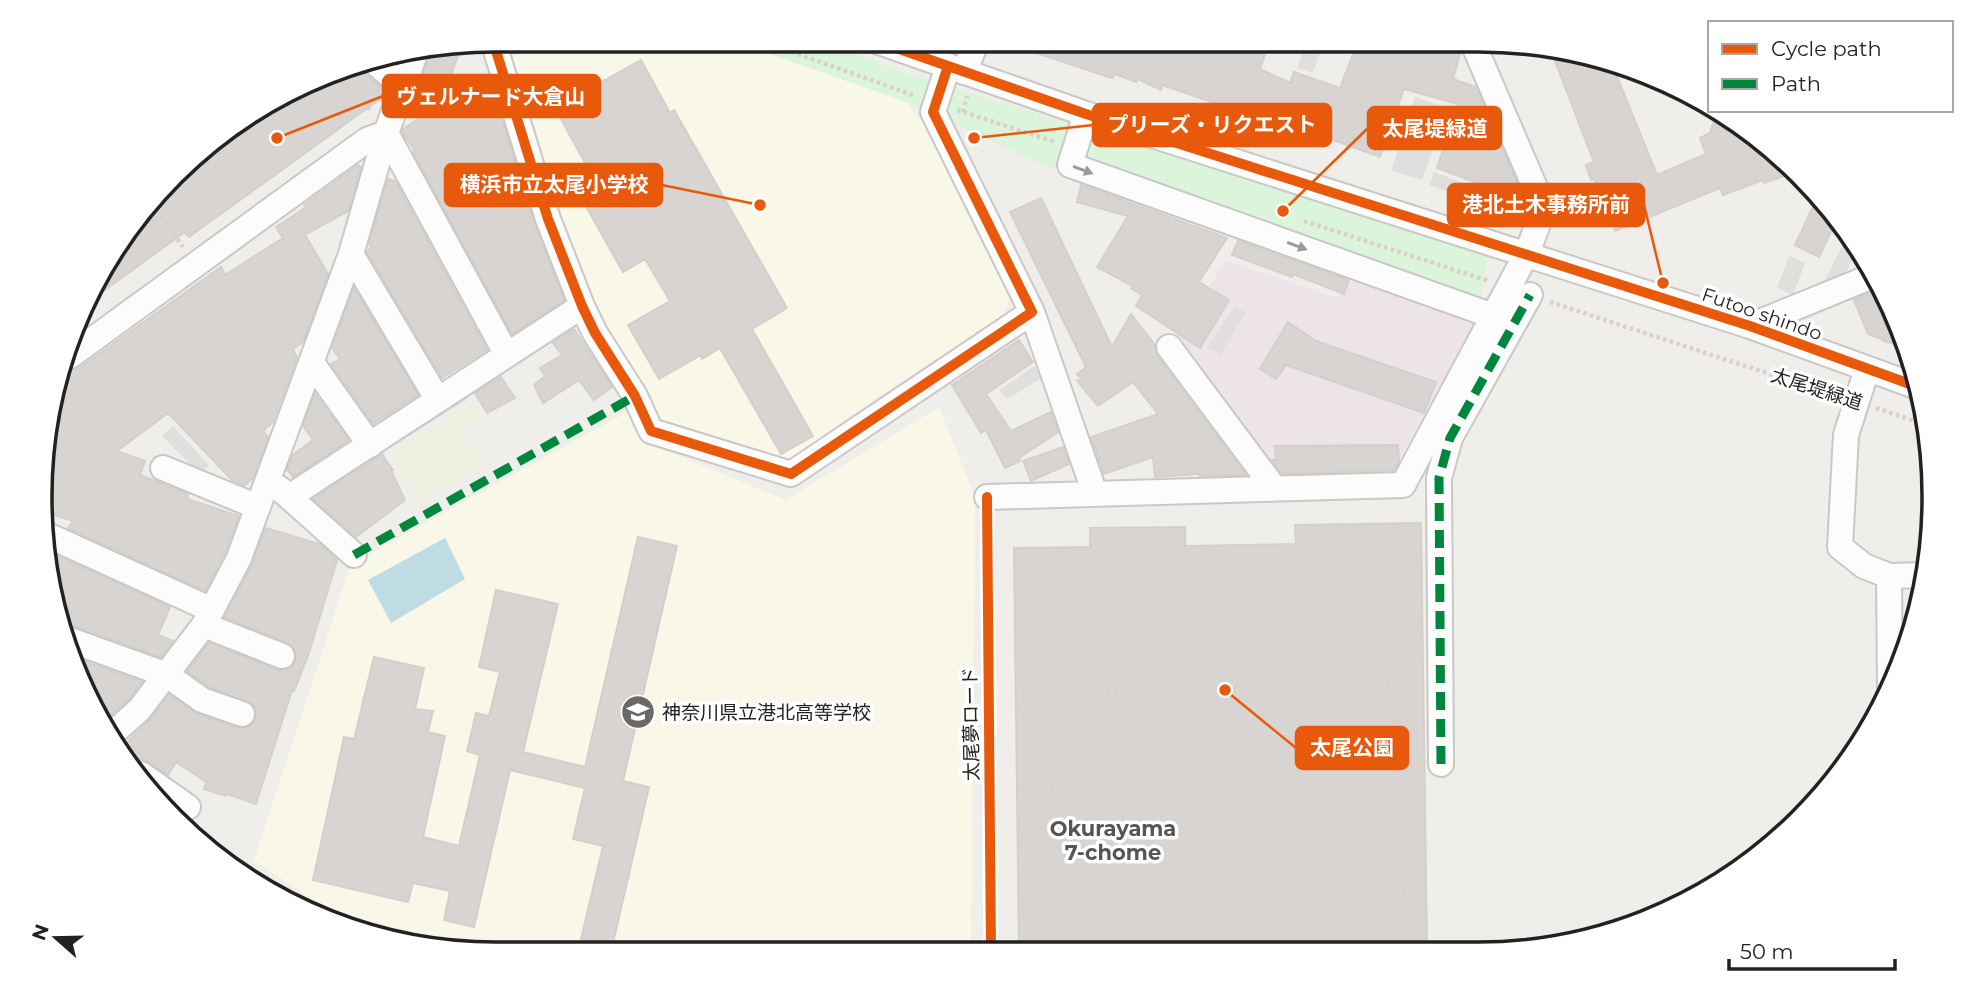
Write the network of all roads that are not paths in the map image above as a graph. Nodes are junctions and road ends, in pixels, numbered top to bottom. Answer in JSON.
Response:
{"nodes":[{"id":1,"x":497,"y":52,"type":"edge"},
{"id":2,"x":928,"y":52,"type":"edge"},
{"id":3,"x":969,"y":52,"type":"edge"},
{"id":4,"x":1477,"y":52,"type":"edge"},
{"id":5,"x":413,"y":61,"type":"edge"},
{"id":6,"x":381,"y":68,"type":"edge"},
{"id":7,"x":956,"y":69,"type":"junction"},
{"id":8,"x":403,"y":87,"type":"junction"},
{"id":9,"x":1086,"y":114,"type":"junction"},
{"id":10,"x":386,"y":133,"type":"junction"},
{"id":11,"x":1527,"y":253,"type":"junction"},
{"id":12,"x":351,"y":254,"type":"junction"},
{"id":13,"x":1864,"y":279,"type":"edge"},
{"id":14,"x":1530,"y":295,"type":"road end"},
{"id":15,"x":582,"y":306,"type":"junction"},
{"id":16,"x":1032,"y":312,"type":"junction"},
{"id":17,"x":1493,"y":316,"type":"junction"},
{"id":18,"x":1750,"y":326,"type":"junction"},
{"id":19,"x":1169,"y":348,"type":"dead end"},
{"id":20,"x":77,"y":351,"type":"edge"},
{"id":21,"x":507,"y":355,"type":"junction"},
{"id":22,"x":312,"y":363,"type":"junction"},
{"id":23,"x":1867,"y":369,"type":"junction"},
{"id":24,"x":1906,"y":383,"type":"edge"},
{"id":25,"x":438,"y":400,"type":"junction"},
{"id":26,"x":370,"y":444,"type":"junction"},
{"id":27,"x":163,"y":467,"type":"dead end"},
{"id":28,"x":270,"y":479,"type":"junction"},
{"id":29,"x":1275,"y":489,"type":"junction"},
{"id":30,"x":1095,"y":494,"type":"junction"},
{"id":31,"x":988,"y":497,"type":"dead end"},
{"id":32,"x":289,"y":498,"type":"junction"},
{"id":33,"x":258,"y":507,"type":"junction"},
{"id":34,"x":54,"y":539,"type":"edge"},
{"id":35,"x":354,"y":555,"type":"dead end"},
{"id":36,"x":1915,"y":575,"type":"edge"},
{"id":37,"x":1889,"y":576,"type":"junction"},
{"id":38,"x":208,"y":617,"type":"junction"},
{"id":39,"x":77,"y":643,"type":"edge"},
{"id":40,"x":282,"y":656,"type":"dead end"},
{"id":41,"x":1890,"y":662,"type":"edge"},
{"id":42,"x":167,"y":675,"type":"junction"},
{"id":43,"x":242,"y":714,"type":"dead end"},
{"id":44,"x":118,"y":729,"type":"edge"},
{"id":45,"x":1441,"y":764,"type":"dead end"},
{"id":46,"x":163,"y":790,"type":"edge"},
{"id":47,"x":188,"y":807,"type":"dead end"}],
"edges":[{"from":1,"to":15,"type":"street"},
{"from":2,"to":7,"type":"street","name":"Futoo shindo"},
{"from":3,"to":7,"type":"street"},
{"from":4,"to":11,"type":"street"},
{"from":5,"to":8,"type":"street"},
{"from":6,"to":8,"type":"street"},
{"from":7,"to":9,"type":"street","name":"Futoo shindo"},
{"from":7,"to":16,"type":"street"},
{"from":8,"to":10,"type":"street"},
{"from":9,"to":11,"type":"street","name":"Futoo shindo"},
{"from":9,"to":17,"type":"street","one_way":true},
{"from":10,"to":12,"type":"street"},
{"from":10,"to":20,"type":"street"},
{"from":10,"to":21,"type":"street"},
{"from":11,"to":17,"type":"street"},
{"from":11,"to":18,"type":"street","name":"Futoo shindo"},
{"from":12,"to":22,"type":"street"},
{"from":12,"to":25,"type":"street"},
{"from":13,"to":18,"type":"street"},
{"from":14,"to":45,"type":"street"},
{"from":15,"to":16,"type":"street"},
{"from":15,"to":21,"type":"street"},
{"from":16,"to":30,"type":"street"},
{"from":17,"to":29,"type":"street"},
{"from":18,"to":23,"type":"street","name":"Futoo shindo"},
{"from":19,"to":29,"type":"street"},
{"from":21,"to":25,"type":"street"},
{"from":22,"to":26,"type":"street"},
{"from":22,"to":28,"type":"street"},
{"from":23,"to":24,"type":"street","name":"Futoo shindo"},
{"from":23,"to":37,"type":"street"},
{"from":25,"to":26,"type":"street"},
{"from":26,"to":32,"type":"street"},
{"from":27,"to":33,"type":"street"},
{"from":28,"to":32,"type":"street"},
{"from":28,"to":33,"type":"street"},
{"from":29,"to":30,"type":"street"},
{"from":30,"to":31,"type":"street"},
{"from":32,"to":35,"type":"street"},
{"from":33,"to":38,"type":"street"},
{"from":34,"to":38,"type":"street"},
{"from":36,"to":37,"type":"street"},
{"from":37,"to":41,"type":"street"},
{"from":38,"to":40,"type":"street"},
{"from":38,"to":42,"type":"street"},
{"from":39,"to":42,"type":"street"},
{"from":42,"to":43,"type":"street"},
{"from":42,"to":44,"type":"street"},
{"from":46,"to":47,"type":"street"}]}
